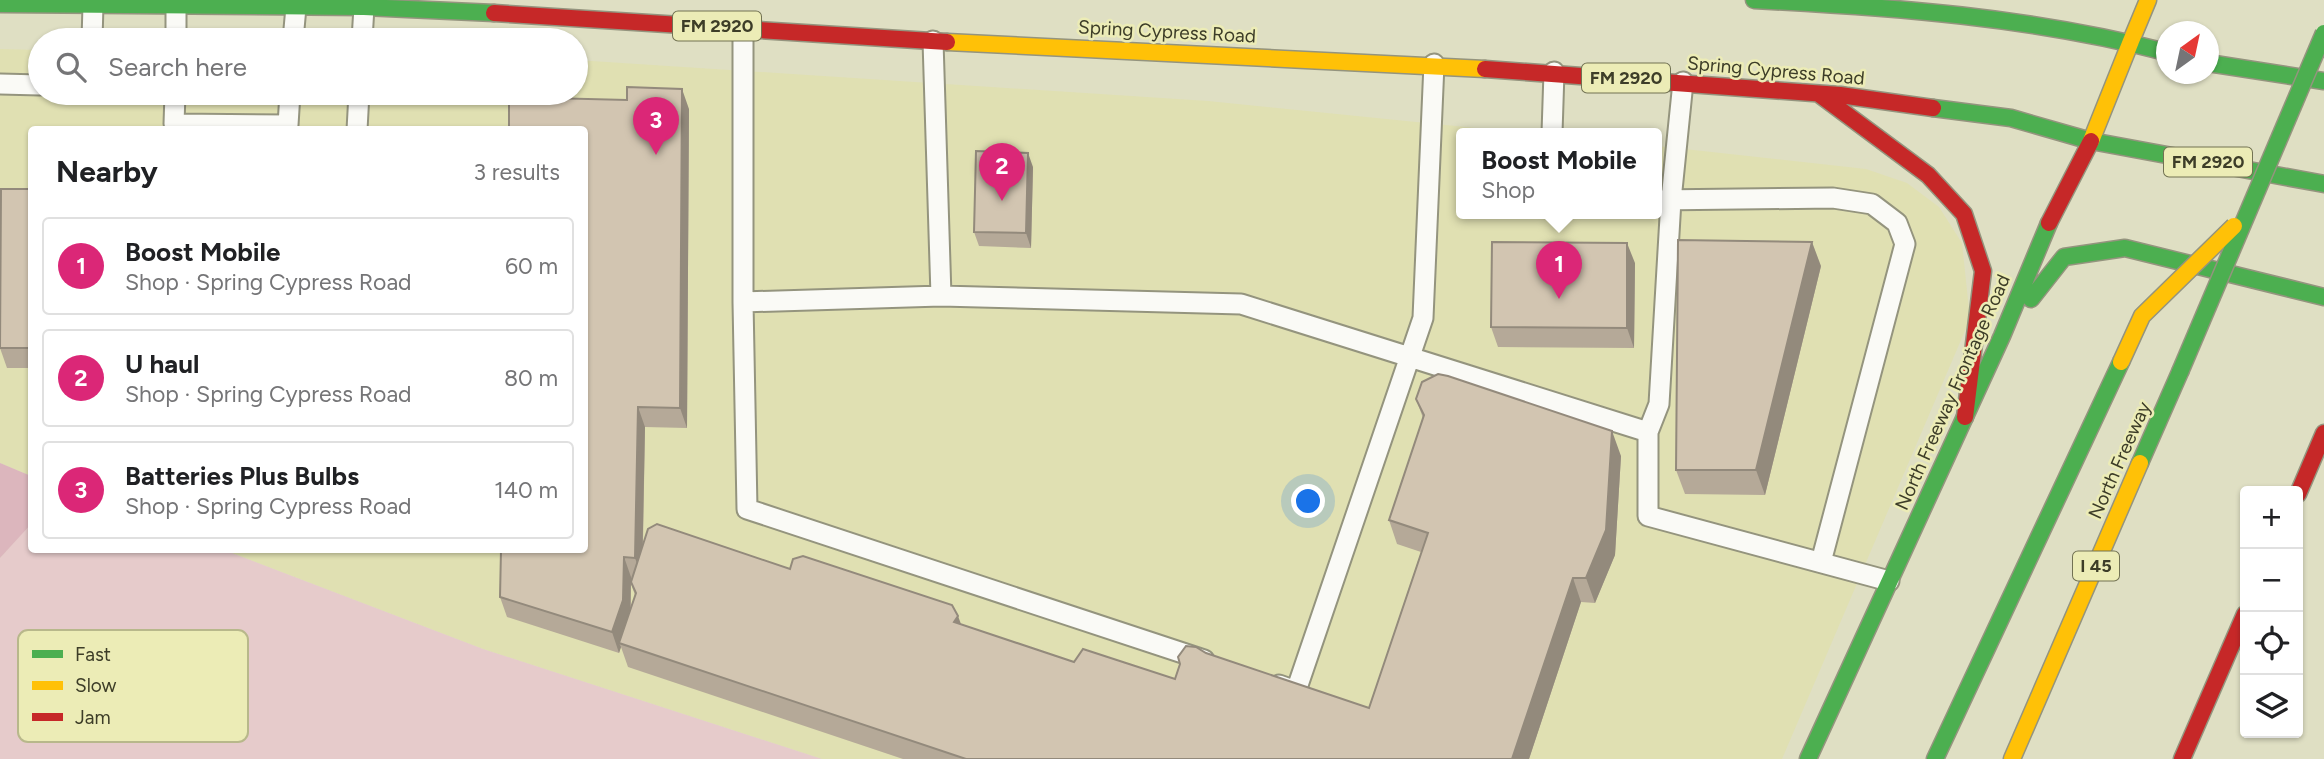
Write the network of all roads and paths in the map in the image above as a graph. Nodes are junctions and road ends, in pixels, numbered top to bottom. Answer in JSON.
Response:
{"nodes":[{"id":1,"x":1754,"y":0,"type":"edge"},
{"id":2,"x":2148,"y":0,"type":"edge"},
{"id":3,"x":1849,"y":2,"type":"edge"},
{"id":4,"x":0,"y":4,"type":"edge"},
{"id":5,"x":93,"y":5,"type":"junction"},
{"id":6,"x":176,"y":6,"type":"junction"},
{"id":7,"x":296,"y":7,"type":"junction"},
{"id":8,"x":364,"y":7,"type":"junction"},
{"id":9,"x":760,"y":9,"type":"dead end"},
{"id":10,"x":92,"y":28,"type":"edge"},
{"id":11,"x":176,"y":28,"type":"edge"},
{"id":12,"x":294,"y":28,"type":"edge"},
{"id":13,"x":363,"y":28,"type":"edge"},
{"id":14,"x":743,"y":28,"type":"junction"},
{"id":15,"x":2324,"y":33,"type":"edge"},
{"id":16,"x":933,"y":41,"type":"junction"},
{"id":17,"x":2130,"y":41,"type":"junction"},
{"id":18,"x":2156,"y":49,"type":"edge"},
{"id":19,"x":1434,"y":64,"type":"junction"},
{"id":20,"x":2219,"y":65,"type":"edge"},
{"id":21,"x":1554,"y":72,"type":"junction"},
{"id":22,"x":2324,"y":81,"type":"edge"},
{"id":23,"x":1683,"y":82,"type":"junction"},
{"id":24,"x":0,"y":84,"type":"edge"},
{"id":25,"x":28,"y":85,"type":"edge"},
{"id":26,"x":1817,"y":93,"type":"junction"},
{"id":27,"x":175,"y":105,"type":"edge"},
{"id":28,"x":289,"y":105,"type":"edge"},
{"id":29,"x":358,"y":105,"type":"edge"},
{"id":30,"x":357,"y":126,"type":"edge"},
{"id":31,"x":1552,"y":128,"type":"edge"},
{"id":32,"x":2091,"y":141,"type":"junction"},
{"id":33,"x":2324,"y":184,"type":"edge"},
{"id":34,"x":1664,"y":200,"type":"edge"},
{"id":35,"x":2245,"y":215,"type":"junction"},
{"id":36,"x":941,"y":296,"type":"junction"},
{"id":37,"x":2324,"y":297,"type":"edge"},
{"id":38,"x":743,"y":302,"type":"junction"},
{"id":39,"x":2002,"y":336,"type":"junction"},
{"id":40,"x":1408,"y":356,"type":"junction"},
{"id":41,"x":1965,"y":417,"type":"junction"},
{"id":42,"x":1648,"y":432,"type":"junction"},
{"id":43,"x":2324,"y":433,"type":"edge"},
{"id":44,"x":2301,"y":486,"type":"edge"},
{"id":45,"x":1821,"y":562,"type":"junction"},
{"id":46,"x":1889,"y":581,"type":"junction"},
{"id":47,"x":2240,"y":626,"type":"edge"},
{"id":48,"x":1219,"y":666,"type":"edge"},
{"id":49,"x":1258,"y":678,"type":"edge"},
{"id":50,"x":1808,"y":759,"type":"edge"},
{"id":51,"x":1935,"y":759,"type":"edge"},
{"id":52,"x":2011,"y":759,"type":"edge"},
{"id":53,"x":2182,"y":759,"type":"edge"}],
"edges":[{"from":1,"to":3,"type":"main road"},
{"from":2,"to":17,"type":"main road","name":"North Freeway Frontage Road"},
{"from":3,"to":17,"type":"main road"},
{"from":4,"to":5,"type":"main road","name":"Spring Cypress Road","number":"FM 2920"},
{"from":5,"to":6,"type":"main road","name":"Spring Cypress Road","number":"FM 2920"},
{"from":5,"to":10,"type":"lane"},
{"from":6,"to":7,"type":"main road","name":"Spring Cypress Road","number":"FM 2920"},
{"from":6,"to":11,"type":"lane"},
{"from":7,"to":8,"type":"main road","name":"Spring Cypress Road","number":"FM 2920"},
{"from":7,"to":12,"type":"lane"},
{"from":8,"to":13,"type":"lane"},
{"from":8,"to":14,"type":"main road","name":"Spring Cypress Road","number":"FM 2920"},
{"from":9,"to":14,"type":"main road"},
{"from":14,"to":16,"type":"main road","name":"Spring Cypress Road","number":"FM 2920"},
{"from":14,"to":38,"type":"lane"},
{"from":15,"to":35,"type":"main road","number":"I 45","bridge":true},
{"from":16,"to":19,"type":"main road","name":"Spring Cypress Road","number":"FM 2920"},
{"from":16,"to":36,"type":"lane"},
{"from":17,"to":18,"type":"main road"},
{"from":17,"to":32,"type":"main road","name":"North Freeway Frontage Road"},
{"from":19,"to":21,"type":"main road","name":"Spring Cypress Road","number":"FM 2920"},
{"from":19,"to":40,"type":"lane"},
{"from":20,"to":22,"type":"main road"},
{"from":21,"to":23,"type":"main road","name":"Spring Cypress Road","number":"FM 2920"},
{"from":21,"to":31,"type":"lane"},
{"from":23,"to":26,"type":"main road","name":"Spring Cypress Road","number":"FM 2920"},
{"from":23,"to":34,"type":"lane"},
{"from":24,"to":25,"type":"lane"},
{"from":26,"to":32,"type":"main road","name":"Spring Cypress Road","number":"FM 2920"},
{"from":26,"to":41,"type":"main road"},
{"from":27,"to":28,"type":"lane"},
{"from":29,"to":30,"type":"lane"},
{"from":32,"to":33,"type":"main road","name":"Spring Cypress Road","number":"FM 2920"},
{"from":32,"to":39,"type":"main road","name":"North Freeway Frontage Road"},
{"from":34,"to":42,"type":"lane"},
{"from":34,"to":45,"type":"lane"},
{"from":35,"to":51,"type":"main road","bridge":true},
{"from":35,"to":52,"type":"main road","name":"North Freeway","number":"I 45","bridge":true},
{"from":36,"to":38,"type":"lane"},
{"from":36,"to":40,"type":"lane"},
{"from":37,"to":39,"type":"main road"},
{"from":38,"to":48,"type":"lane"},
{"from":39,"to":41,"type":"main road","name":"North Freeway Frontage Road"},
{"from":40,"to":42,"type":"lane"},
{"from":40,"to":49,"type":"lane"},
{"from":41,"to":46,"type":"main road","name":"North Freeway Frontage Road"},
{"from":42,"to":45,"type":"lane"},
{"from":43,"to":44,"type":"main road"},
{"from":45,"to":46,"type":"lane"},
{"from":46,"to":50,"type":"main road","name":"North Freeway Frontage Road"},
{"from":47,"to":53,"type":"main road"}]}
